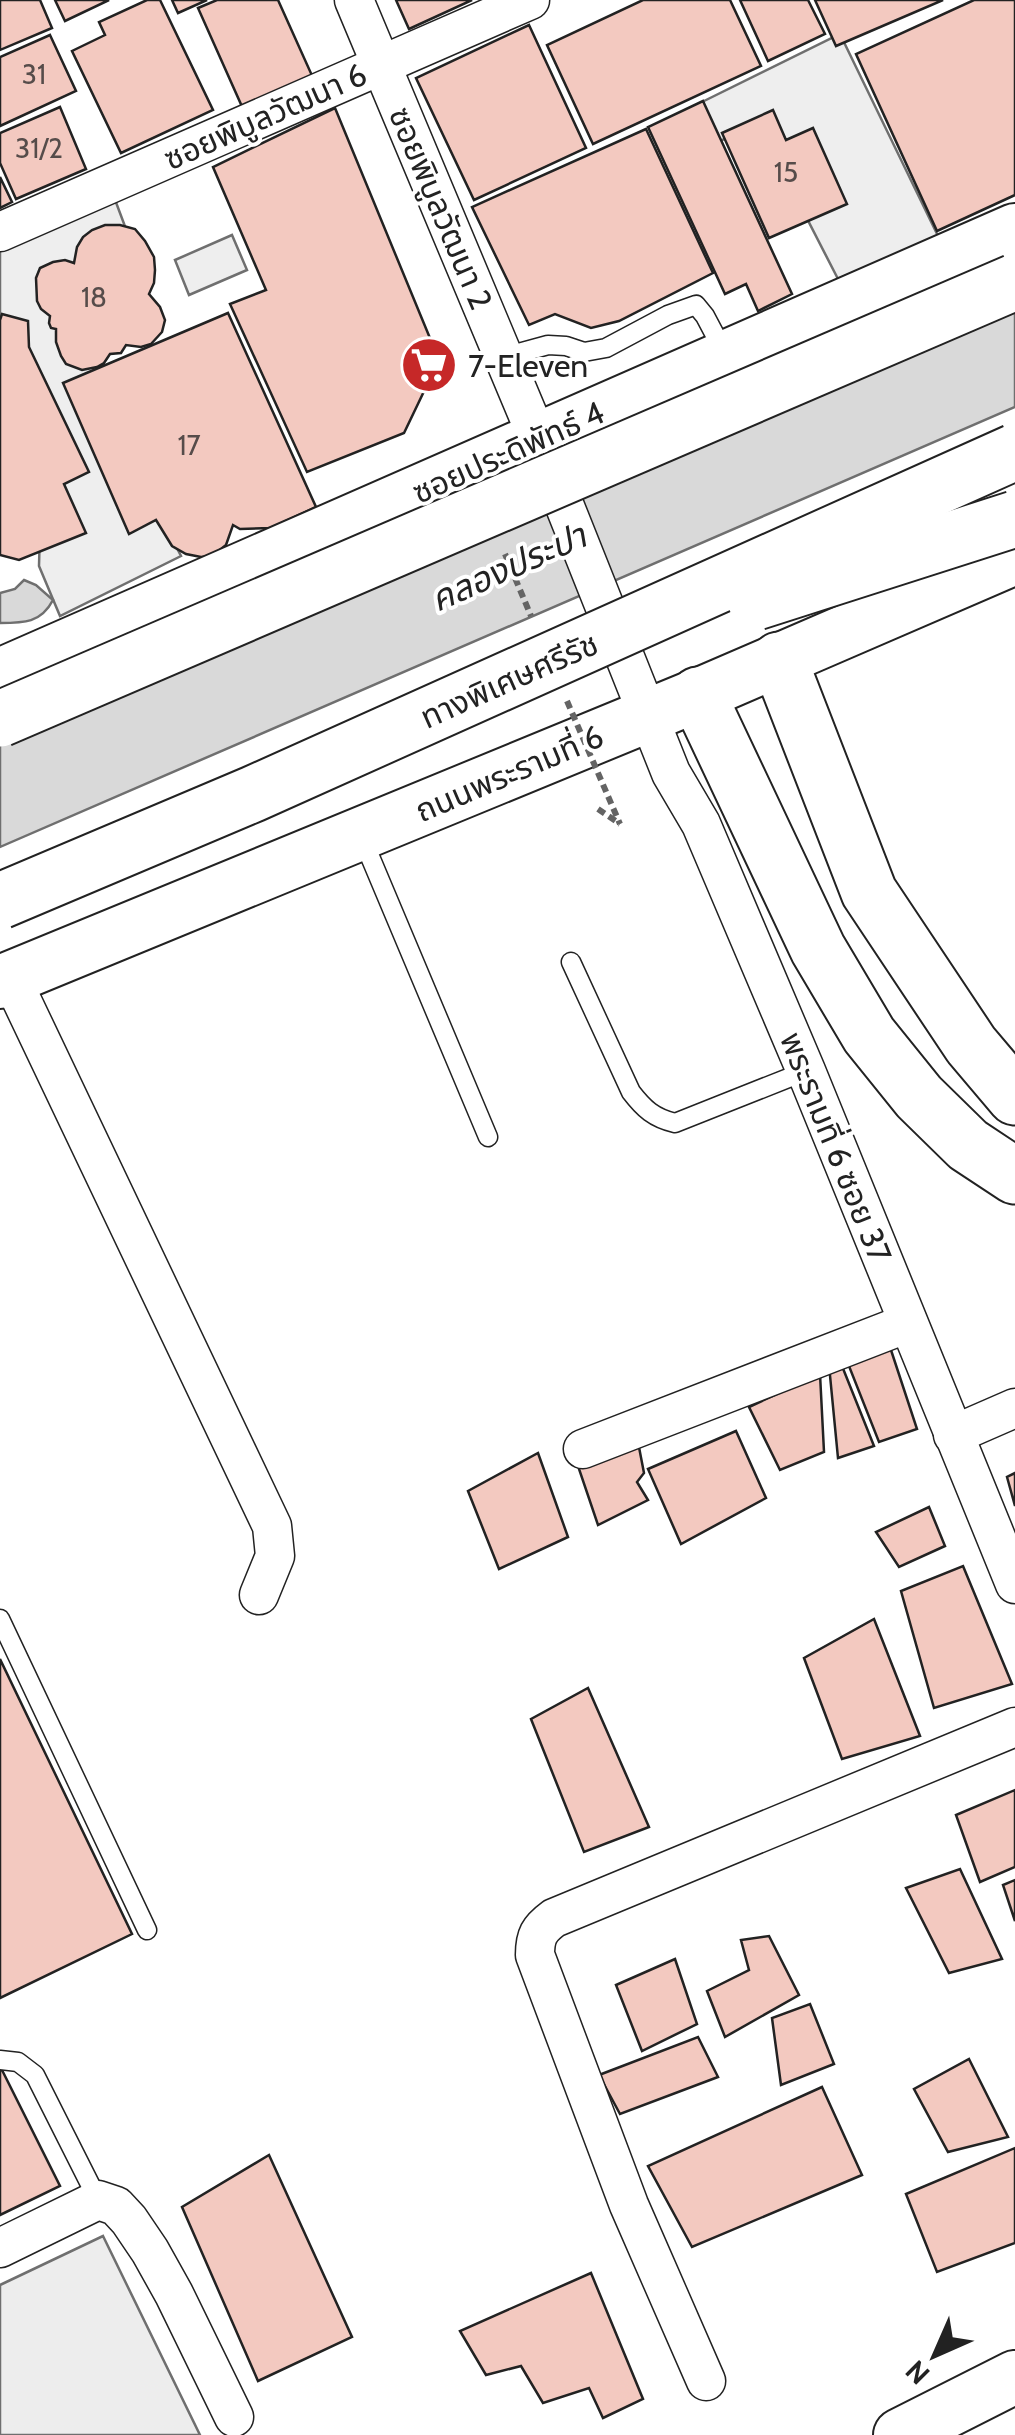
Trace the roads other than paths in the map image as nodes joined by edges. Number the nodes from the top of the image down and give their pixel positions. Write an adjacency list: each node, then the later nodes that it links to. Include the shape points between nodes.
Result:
1 (354, 0): 3 (street, ซอยพิบูลวัฒนา 2)
2 (530, 0): 3 (street, ซอยพิบูลวัฒนา 6)
3 (381, 64): 5 (street, ซอยพิบูลวัฒนา 6); 8 (street, ซอยพิบูลวัฒนา 2)
4 (1015, 230): 7 (street, ซอยประดิพัทธ์ 4)
5 (0, 232)
6 (1015, 282): 19 (highway, bridge)
7 (726, 356): 8 (lane, via 696,305 606,348 584,352 548,345); 10 (street, ซอยประดิพัทธ์ 4)
8 (504, 357): 10 (street, ซอยพิบูลวัฒนา 2)
9 (1015, 452): 13 (highway, ทางพิเศษศรีรัช, bridge)
10 (544, 456): 15 (street, ซอยพิบูลวัฒนา 2, bridge); 16 (street, ซอยประดิพัทธ์ 4)
11 (1015, 519): 13 (highway, bridge, via 732,610)
12 (1015, 558): 14 (street, ถนนพระรามที่ 6)
13 (575, 650): 21 (highway, ทางพิเศษศรีรัช, bridge)
14 (779, 660): 17 (street, ถนนพระรามที่ 6); 25 (highway, via 870,892 971,1045)
15 (629, 666): 18 (street, พระรามที่ 6 ซอย 37)
16 (0, 674)
17 (698, 696): 18 (street, ถนนพระรามที่ 6); 27 (highway, via 818,949 869,1035 968,1145)
18 (647, 715): 20 (street, ถนนพระรามที่ 6); 24 (street, พระรามที่ 6 ซอย 37, via 702,824)
19 (0, 719)
20 (361, 834): 23 (street, ถนนพระรามที่ 6); 26 (lane)
21 (0, 901)
22 (571, 962): 24 (lane, via 631,1092 660,1120 675,1123)
23 (6, 980): 33 (street, via 272,1526 275,1556)
24 (806, 1071): 28 (street, พระรามที่ 6 ซอย 37)
25 (1015, 1096)
26 (488, 1137)
27 (1015, 1176)
28 (908, 1323): 30 (street, พระรามที่ 6 ซอย 37); 31 (street)
29 (1015, 1408): 30 (street)
30 (954, 1434): 32 (street, พระรามที่ 6 ซอย 37)
31 (582, 1449)
32 (1015, 1584)
33 (260, 1594)
34 (0, 1618): 36 (lane)
35 (1015, 1727): 41 (street, via 540,1929 535,1954 629,2205)
36 (147, 1930)
37 (0, 2060): 38 (lane, via 18,2062 35,2075)
38 (98, 2200): 39 (street); 42 (street, via 116,2206 150,2250)
39 (0, 2248)
40 (1015, 2377): 43 (street)
41 (706, 2381)
42 (234, 2416)
43 (900, 2435)

